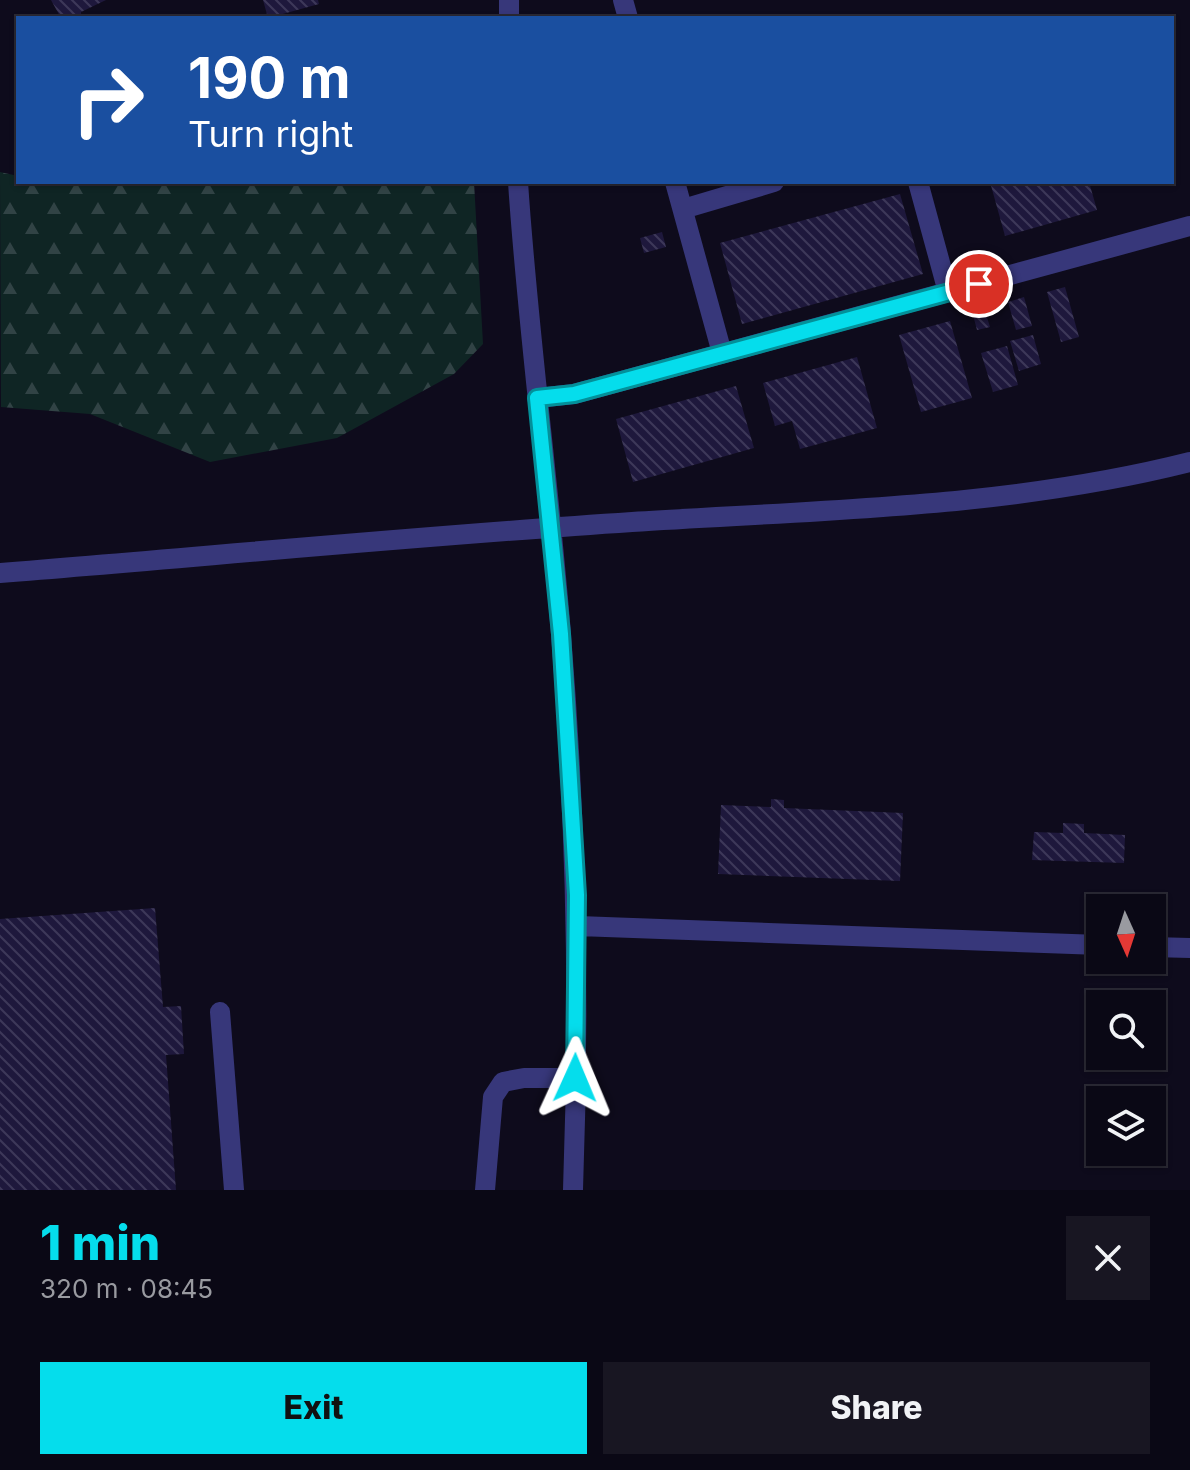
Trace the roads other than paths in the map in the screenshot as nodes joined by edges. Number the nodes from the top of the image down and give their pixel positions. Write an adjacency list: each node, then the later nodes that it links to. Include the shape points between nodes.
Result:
1 (518, 184): 9 (street)
2 (676, 184): 5 (street)
3 (767, 184): 5 (street)
4 (919, 184): 7 (street)
5 (683, 209): 8 (street)
6 (1190, 226): 7 (street)
7 (948, 292): 8 (street)
8 (722, 353): 9 (street, via 574,394)
9 (537, 398): 11 (street)
10 (1190, 462): 11 (street, via 1062,490 931,504)
11 (549, 528): 12 (street); 13 (street, via 561,634)
12 (0, 573)
13 (578, 926): 14 (street); 18 (street)
14 (1086, 944)
15 (1166, 947): 16 (street)
16 (1190, 948)
17 (220, 1012): 19 (street)
18 (575, 1078): 20 (street, via 503,1082 493,1097); 21 (street)
19 (234, 1190)
20 (485, 1190)
21 (573, 1190)

